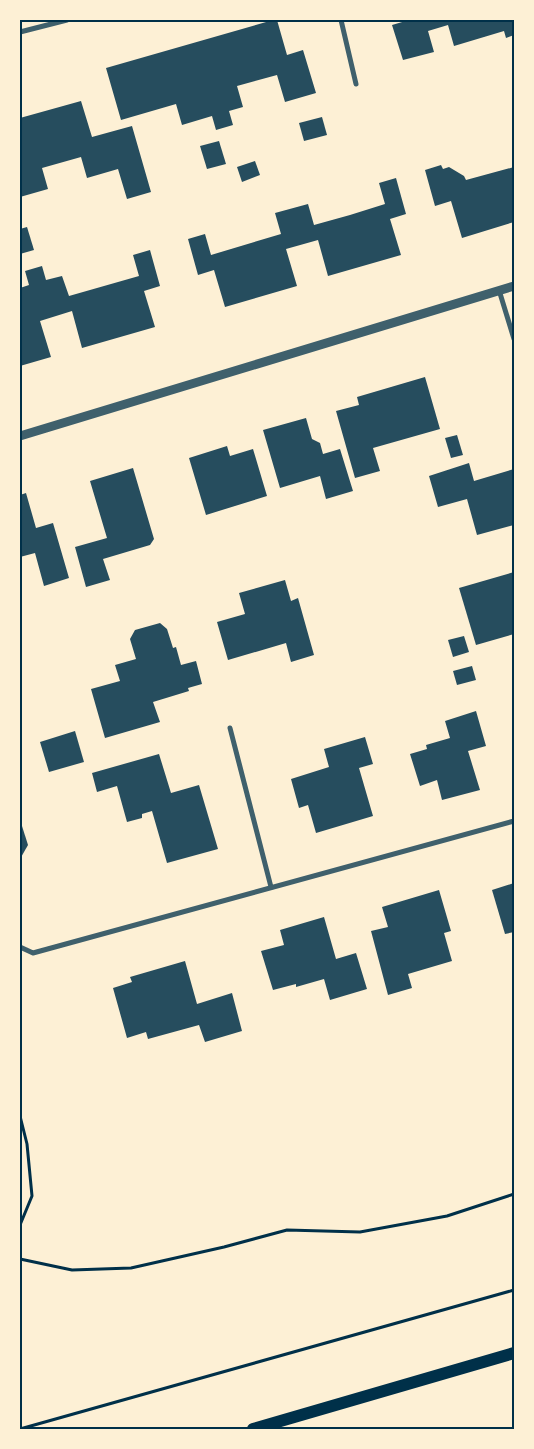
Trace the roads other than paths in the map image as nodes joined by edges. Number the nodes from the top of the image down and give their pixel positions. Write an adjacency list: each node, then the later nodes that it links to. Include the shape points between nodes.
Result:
1 (67, 20): 3 (street)
2 (342, 20): 4 (street)
3 (20, 32)
4 (356, 84)
5 (514, 286): 6 (street)
6 (499, 290): 7 (street); 8 (street)
7 (514, 339)
8 (20, 436)
9 (230, 728): 11 (street)
10 (514, 821): 11 (street)
11 (271, 887): 12 (street, via 33,953)
12 (20, 947)
13 (514, 1353): 14 (main road)
14 (253, 1429)

